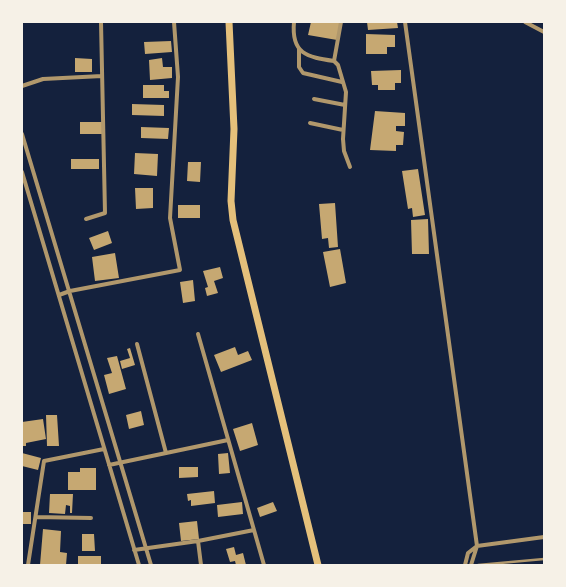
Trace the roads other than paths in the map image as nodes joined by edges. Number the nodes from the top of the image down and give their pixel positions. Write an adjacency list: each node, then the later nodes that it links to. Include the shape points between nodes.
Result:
1 (101, 22): 11 (street)
2 (174, 22): 22 (street, via 178,77 170,218 180,270)
3 (229, 22): 45 (main road, via 234,128 231,201 233,220)
4 (294, 22): 9 (street, via 294,37)
5 (341, 22): 10 (street)
6 (405, 22): 36 (street)
7 (525, 22): 8 (street)
8 (544, 32)
9 (299, 49): 10 (street, via 307,56); 12 (street, via 299,67 303,73)
10 (334, 61): 12 (street)
11 (102, 76): 13 (street, via 43,79); 21 (street, via 105,213)
12 (342, 82): 15 (street, via 346,92)
13 (22, 86)
14 (314, 99): 15 (street)
15 (345, 105): 17 (street)
16 (310, 122): 17 (street)
17 (343, 130): 19 (street, via 344,150)
18 (22, 134): 22 (street)
19 (350, 167)
20 (22, 172): 23 (street)
21 (86, 219)
22 (70, 291): 23 (street); 29 (street)
23 (59, 295): 27 (street)
24 (198, 334): 26 (street)
25 (137, 344): 28 (street)
26 (228, 440): 28 (street); 33 (street)
27 (104, 449): 30 (street); 31 (street, via 44,461)
28 (166, 453): 29 (street)
29 (121, 462): 30 (street); 37 (street)
30 (109, 465): 38 (street)
31 (36, 517): 32 (street); 40 (street)
32 (91, 518)
33 (254, 530): 35 (street); 44 (street)
34 (544, 537): 36 (street)
35 (198, 541): 37 (street); 43 (street)
36 (477, 546): 46 (street, via 468,553); 47 (street)
37 (146, 549): 38 (street); 42 (street)
38 (134, 550): 41 (street)
39 (544, 559): 48 (lane)
40 (28, 565)
41 (138, 565)
42 (150, 565)
43 (201, 565)
44 (264, 565)
45 (318, 565)
46 (465, 565)
47 (472, 565)
48 (478, 565)

